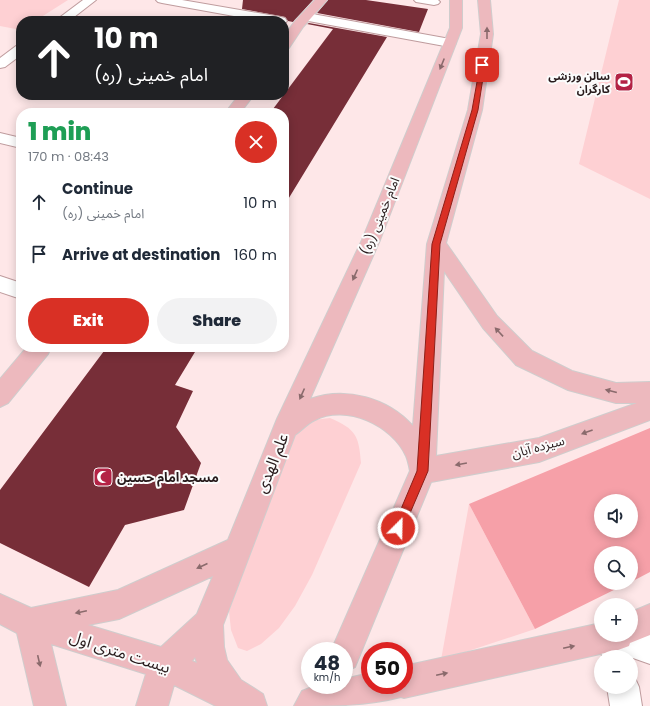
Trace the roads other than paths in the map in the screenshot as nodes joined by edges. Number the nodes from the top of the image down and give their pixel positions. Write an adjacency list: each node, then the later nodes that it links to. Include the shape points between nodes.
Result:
1 (90, 0): 8 (street)
2 (162, 0): 9 (street)
3 (321, 0): 10 (main road)
4 (420, 0): 7 (street)
5 (456, 0): 13 (main road, امام خمینی (ره), via 456,28)
6 (484, 0): 20 (main road, one-way to 6, via 475,110 488,34)
7 (434, 2)
8 (68, 16)
9 (253, 16)
10 (303, 21): 11 (street); 12 (main road); 13 (street)
11 (289, 22)
12 (289, 39)
13 (450, 43): 27 (main road, امام خمینی (ره), one-way to 27, via 371,240)
14 (16, 53): 15 (street)
15 (0, 64)
16 (243, 100): 17 (main road)
17 (236, 108)
18 (0, 138): 19 (street)
19 (16, 142)
20 (436, 244): 24 (main road, one-way to 20, via 616,393 568,380 524,358 490,322); 28 (main road)
21 (0, 284): 22 (street)
22 (16, 289)
23 (36, 352): 25 (main road)
24 (650, 392)
25 (0, 396)
26 (650, 409): 28 (main road, سیزده آبان, one-way to 28, via 538,450)
27 (286, 427): 28 (main road, علم الهدی, via 306,412 329,404 353,404 377,411 398,426 414,446); 29 (main road, علم الهدی)
28 (423, 471): 35 (main road)
29 (238, 550): 32 (main road, one-way to 32, via 119,604); 33 (main road, علم الهدی)
30 (0, 609): 32 (main road, بیست متری اول)
31 (650, 618): 34 (main road)
32 (30, 623): 39 (main road, بیست متری اول); 45 (main road, one-way to 45)
33 (208, 626): 39 (main road); 44 (main road, علم الهدی, via 210,654 218,674)
34 (638, 626)
35 (350, 642)
36 (605, 642): 40 (main road, one-way to 36)
37 (629, 642): 38 (street)
38 (650, 649)
39 (165, 664): 44 (main road, بیست متری اول); 46 (main road)
40 (413, 680)
41 (361, 691): 43 (main road)
42 (623, 694): 47 (street)
43 (314, 700)
44 (244, 703)
45 (50, 706)
46 (152, 706)
47 (626, 706)

